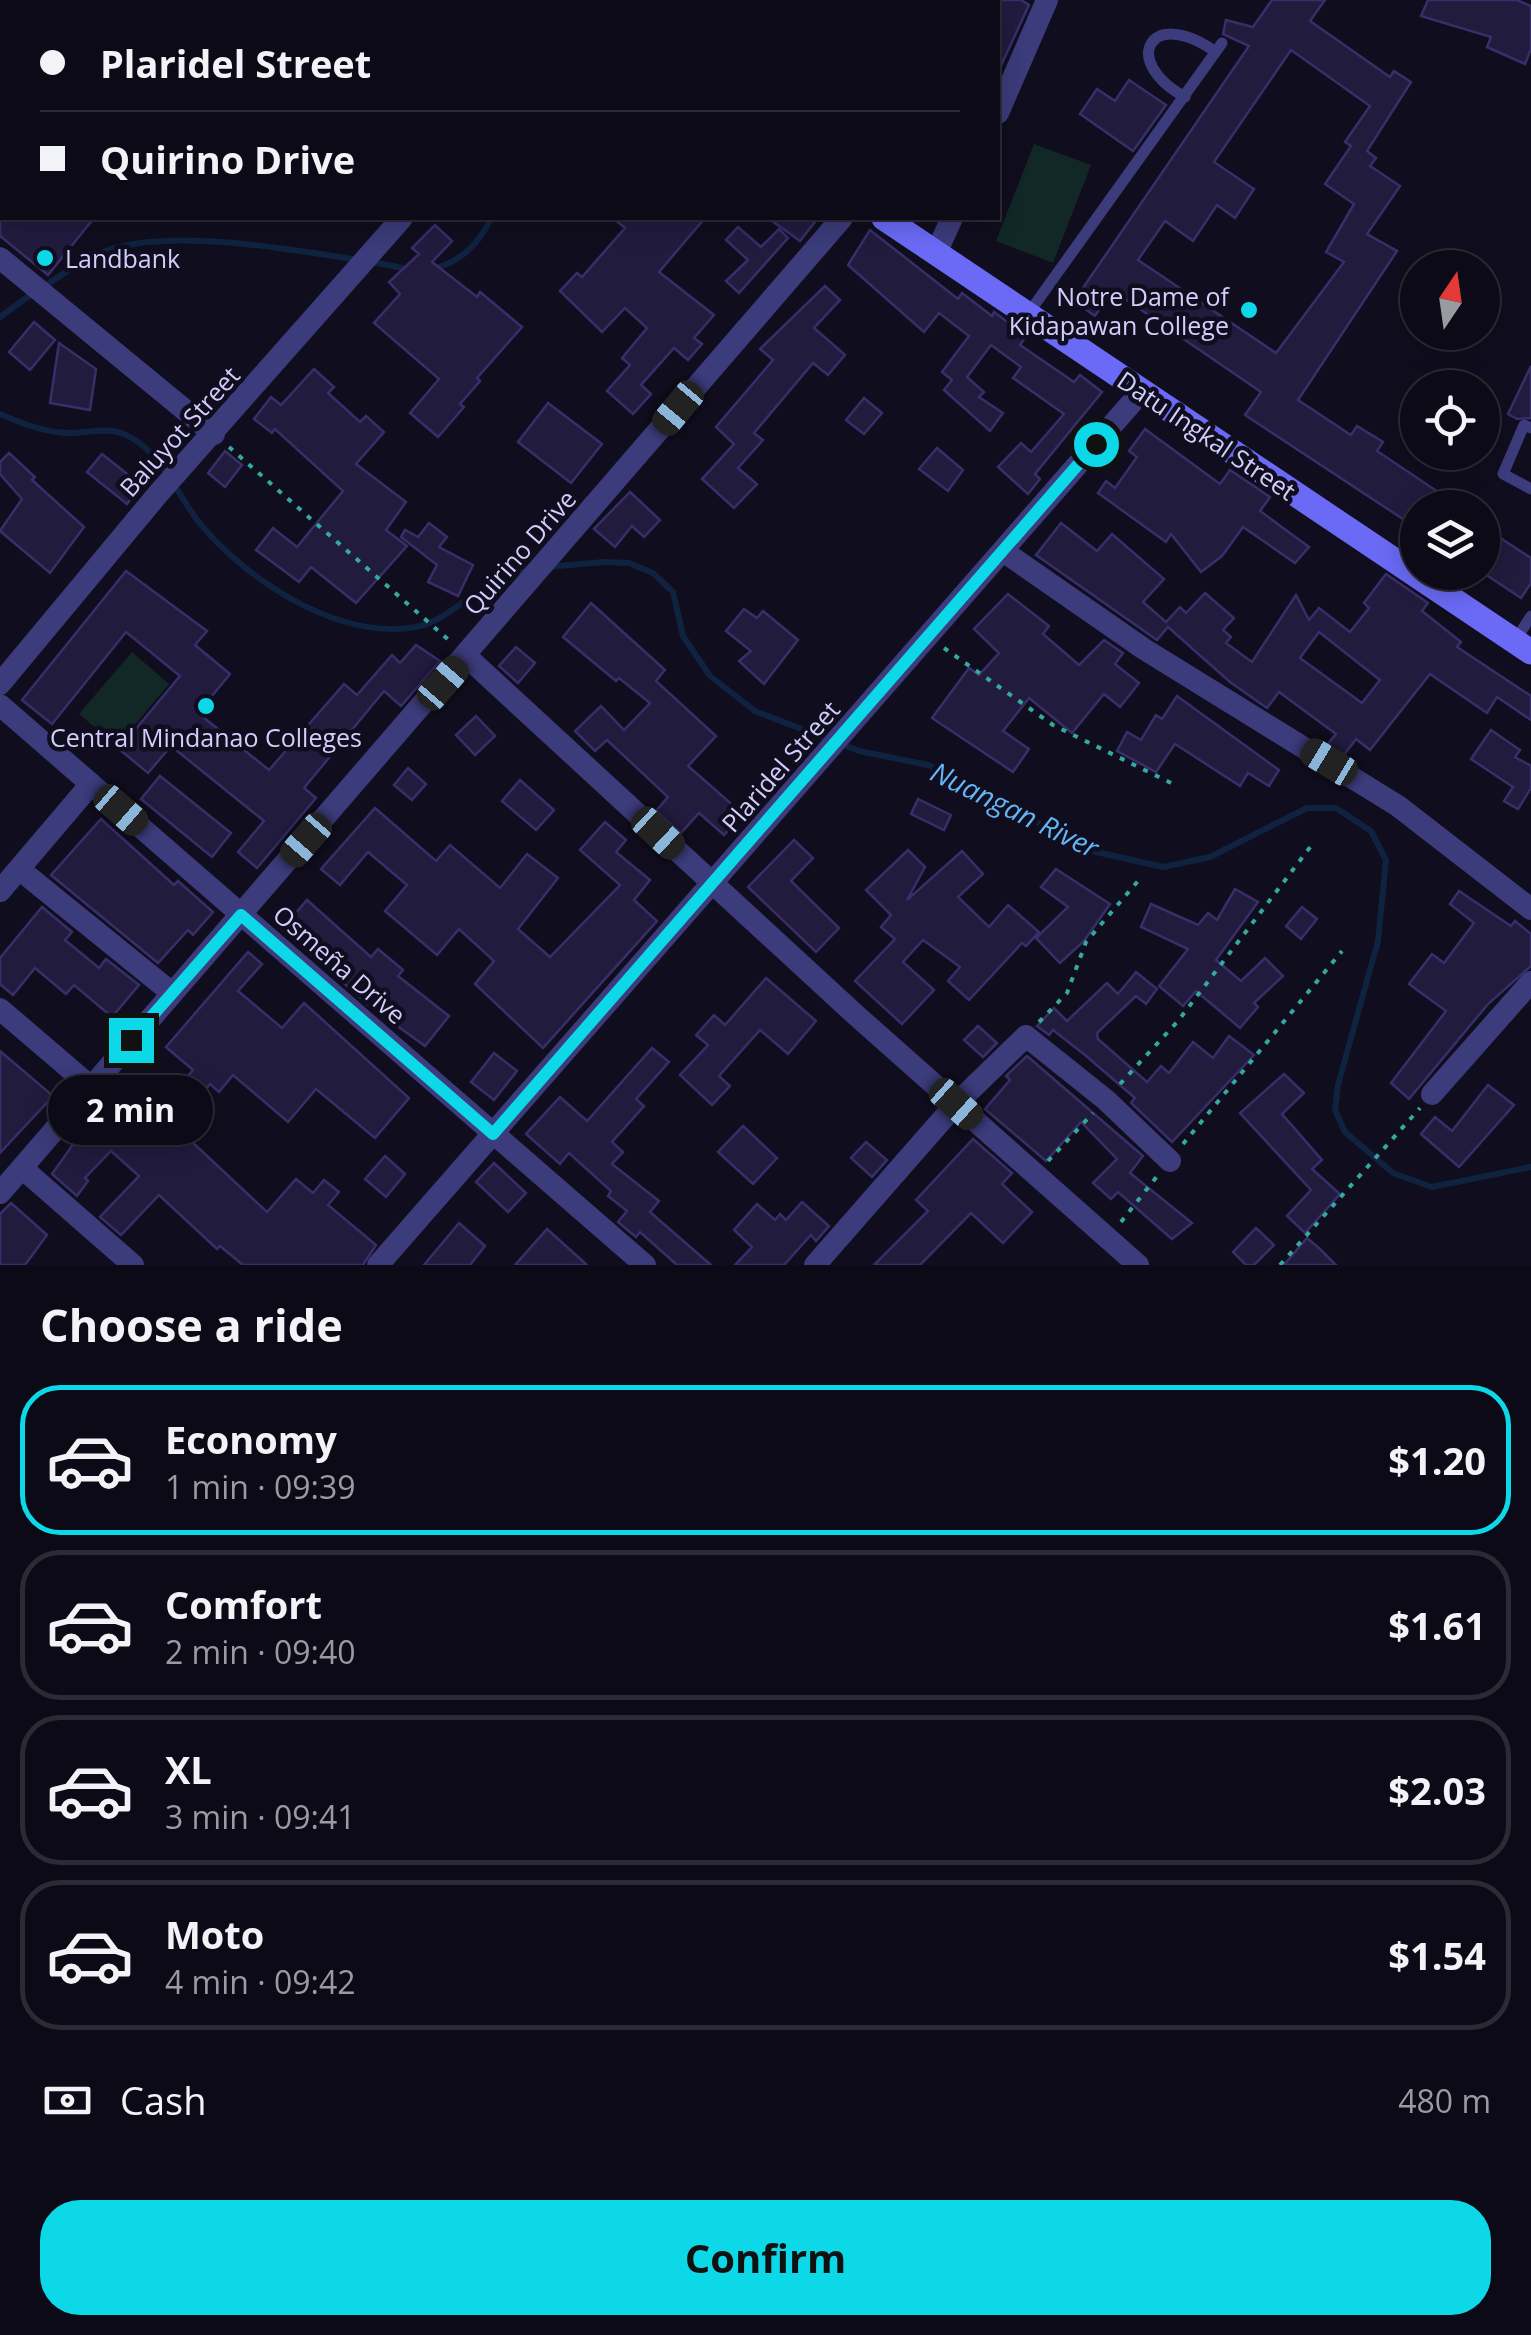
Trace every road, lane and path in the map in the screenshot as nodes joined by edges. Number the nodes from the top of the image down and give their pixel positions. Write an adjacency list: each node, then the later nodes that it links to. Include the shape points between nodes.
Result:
1 (1047, 0): 3 (street)
2 (1185, 97): 2 (lane, via 1218,47 1164,33 1148,52 1148,64 1160,83); 10 (lane)
3 (1000, 108)
4 (400, 220): 13 (street, Baluyot Street)
5 (840, 220): 19 (street, Quirino Drive, via 527,585)
6 (887, 220): 8 (street, Datu Ingkal Street)
7 (951, 220): 8 (street)
8 (936, 253): 10 (street, Datu Ingkal Street)
9 (9, 266): 13 (street)
10 (1028, 314): 11 (street, Datu Ingkal Street)
11 (1142, 391): 15 (street, Plaridel Street); 18 (street, Datu Ingkal Street)
12 (1531, 428): 14 (lane, via 1524,425 1503,474)
13 (214, 434): 19 (path); 20 (street, Baluyot Street)
14 (1531, 489)
15 (1003, 551): 17 (street, Plaridel Street); 29 (street, via 1144,649 1398,806)
16 (1531, 616): 18 (lane)
17 (928, 637): 22 (path, via 1053,725); 27 (street, Plaridel Street)
18 (1523, 647)
19 (459, 649): 27 (street); 30 (street, Quirino Drive)
20 (0, 684)
21 (0, 705): 23 (street, Osmeña Drive)
22 (1171, 783)
23 (91, 784): 25 (street); 30 (street, Osmeña Drive)
24 (1311, 846): 38 (path, via 1178,1022)
25 (19, 869): 28 (street); 33 (street)
26 (1138, 881): 35 (path, via 1086,942 1067,993)
27 (714, 884): 39 (street); 40 (street, Plaridel Street)
28 (0, 891)
29 (1530, 905)
30 (241, 915): 33 (street, Quirino Drive); 40 (street, Osmeña Drive)
31 (1342, 951): 41 (path)
32 (1531, 982): 37 (street)
33 (172, 993): 36 (street, Quirino Drive)
34 (0, 1009): 36 (street)
35 (1026, 1036): 38 (street); 39 (street)
36 (90, 1086): 42 (street, Quirino Drive)
37 (1432, 1094): 51 (path)
38 (1106, 1100): 41 (street); 43 (path)
39 (956, 1104): 43 (street); 49 (street)
40 (493, 1134): 47 (street, Plaridel Street); 48 (street, Osmeña Drive)
41 (1170, 1161): 45 (path)
42 (22, 1168): 44 (street, Quirino Drive); 46 (street)
43 (1036, 1175): 45 (street)
44 (0, 1193)
45 (1108, 1238): 50 (street)
46 (133, 1265)
47 (378, 1265)
48 (644, 1265)
49 (815, 1265)
50 (1138, 1265)
51 (1280, 1265)

